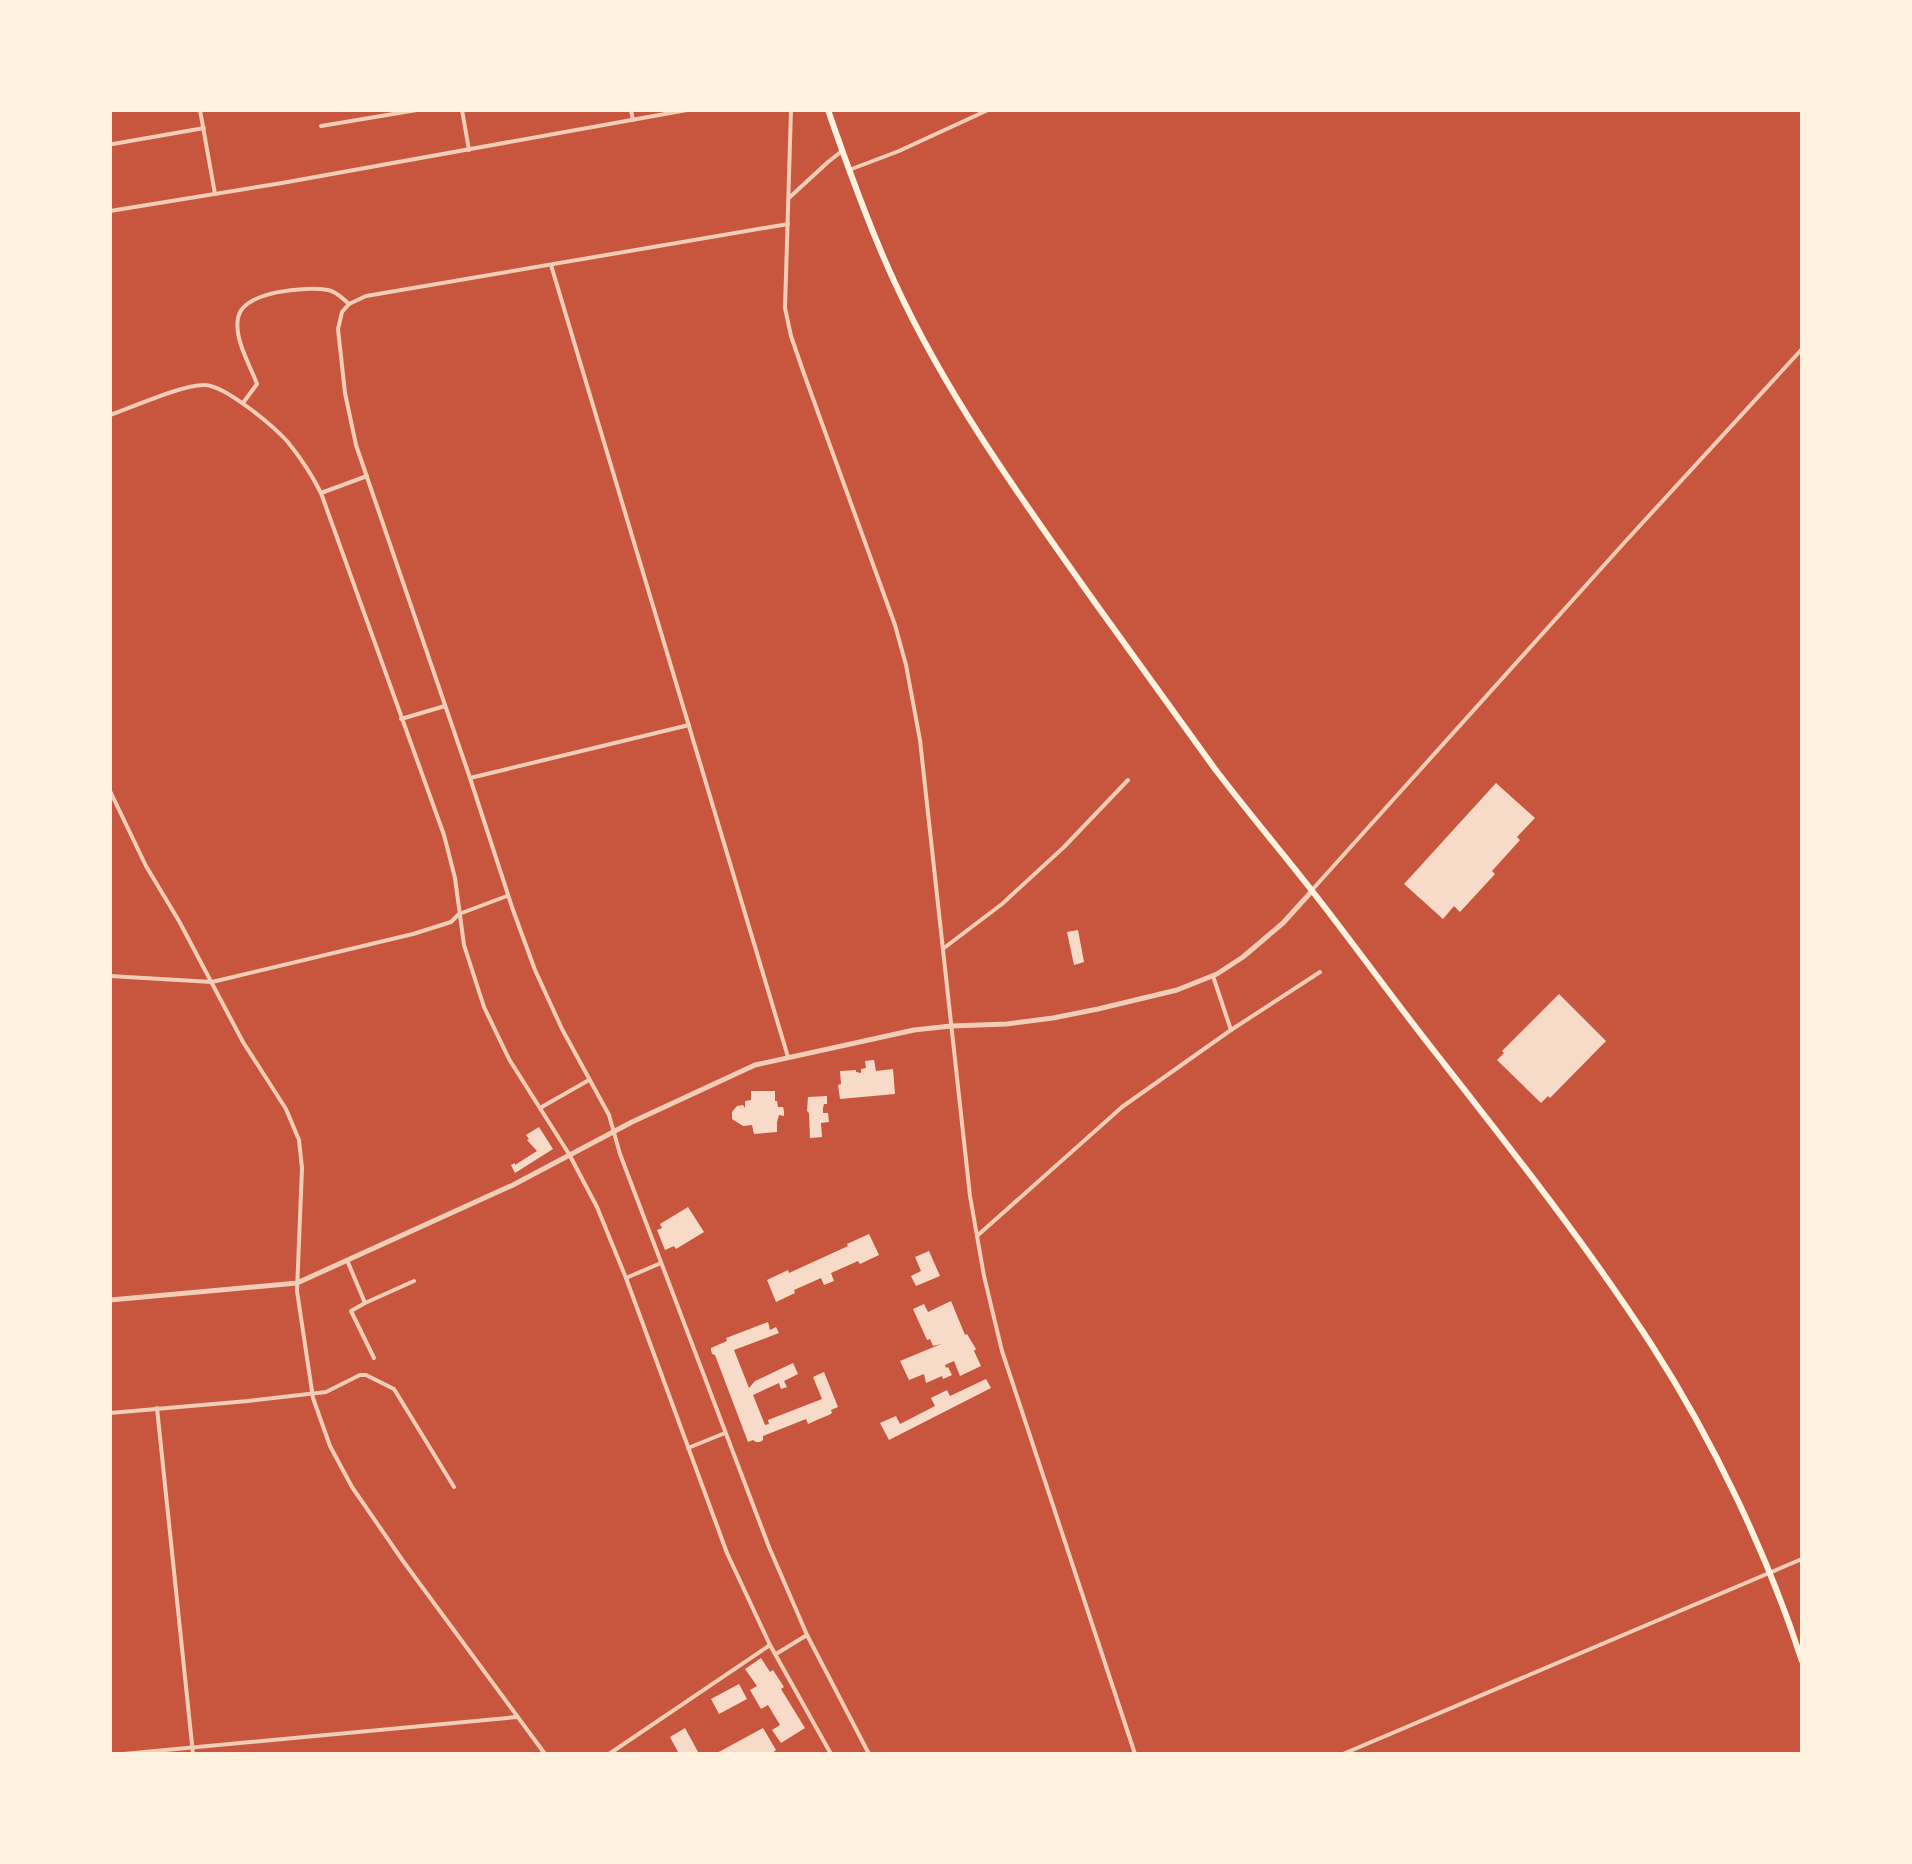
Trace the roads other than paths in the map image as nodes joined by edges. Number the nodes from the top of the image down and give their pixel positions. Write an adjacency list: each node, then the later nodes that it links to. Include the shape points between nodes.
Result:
1 (200, 110): 11 (street)
2 (417, 110): 10 (street)
3 (462, 110): 13 (street)
4 (631, 110): 9 (street)
5 (687, 110): 9 (street)
6 (791, 110): 17 (street)
7 (828, 110): 14 (main road)
8 (988, 110): 15 (street)
9 (633, 120): 13 (street)
10 (321, 126)
11 (204, 128): 12 (street); 16 (street)
12 (113, 144)
13 (469, 150): 16 (street)
14 (842, 151): 15 (main road); 17 (street)
15 (849, 170): 33 (main road, via 896,285 975,429 1217,771)
16 (215, 194): 18 (street)
17 (789, 199): 19 (street)
18 (110, 211)
19 (788, 224): 20 (street); 36 (street, via 785,308 791,336 906,665)
20 (551, 265): 21 (street, via 366,296); 29 (street)
21 (349, 304): 23 (street, via 332,290 304,289 256,298 242,309 240,341 257,384); 25 (street, via 338,329 340,354 350,419)
22 (1802, 349): 33 (street)
23 (243, 403): 24 (street, via 214,386 193,386); 26 (street, via 286,440)
24 (110, 415)
25 (367, 476): 26 (street); 27 (street)
26 (321, 493): 28 (street)
27 (445, 706): 28 (street); 30 (street)
28 (401, 719): 35 (street, via 444,835)
29 (689, 725): 30 (street); 43 (street)
30 (470, 778): 34 (street)
31 (1128, 780): 36 (street, via 1002,904)
32 (110, 791): 40 (street)
33 (1312, 891): 39 (street, via 1279,927); 64 (main road, via 1538,1186 1652,1346 1717,1460)
34 (507, 896): 35 (street); 44 (street, via 535,970)
35 (459, 914): 40 (street, via 451,922 413,934); 45 (street, via 484,1007)
36 (944, 948): 41 (street)
37 (1320, 972): 42 (street)
38 (110, 976): 40 (street)
39 (1213, 976): 41 (street, via 1083,1012); 42 (street)
40 (212, 982): 53 (street, via 299,1140)
41 (951, 1026): 43 (street); 48 (street)
42 (1231, 1030): 48 (street, via 1117,1111)
43 (788, 1057): 46 (street, via 745,1069)
44 (589, 1080): 45 (street); 46 (street)
45 (540, 1108): 47 (street)
46 (614, 1132): 47 (street); 50 (street)
47 (569, 1154): 49 (street); 51 (street)
48 (977, 1236): 77 (street, via 1002,1351)
49 (347, 1260): 53 (street); 55 (street)
50 (661, 1263): 51 (street); 60 (street)
51 (626, 1278): 61 (street)
52 (414, 1281): 55 (street)
53 (297, 1283): 54 (street); 57 (street)
54 (110, 1300)
55 (365, 1303): 56 (street, via 351,1311)
56 (374, 1358)
57 (313, 1394): 58 (street); 62 (street, via 363,1375 391,1387); 69 (street, via 323,1430 352,1487)
58 (157, 1408): 59 (street); 70 (street)
59 (110, 1413)
60 (725, 1433): 61 (street); 65 (street)
61 (688, 1448): 66 (street, via 727,1553)
62 (454, 1487)
63 (1802, 1559): 64 (street)
64 (1768, 1573): 68 (main road); 78 (street)
65 (807, 1635): 67 (street); 76 (street)
66 (770, 1645): 67 (street); 74 (street)
67 (776, 1654): 75 (street)
68 (1802, 1661)
69 (517, 1717): 70 (street); 73 (street)
70 (192, 1747): 71 (street); 72 (street)
71 (123, 1754)
72 (193, 1754)
73 (545, 1754)
74 (609, 1754)
75 (831, 1754)
76 (869, 1754)
77 (1135, 1754)
78 (1343, 1754)

